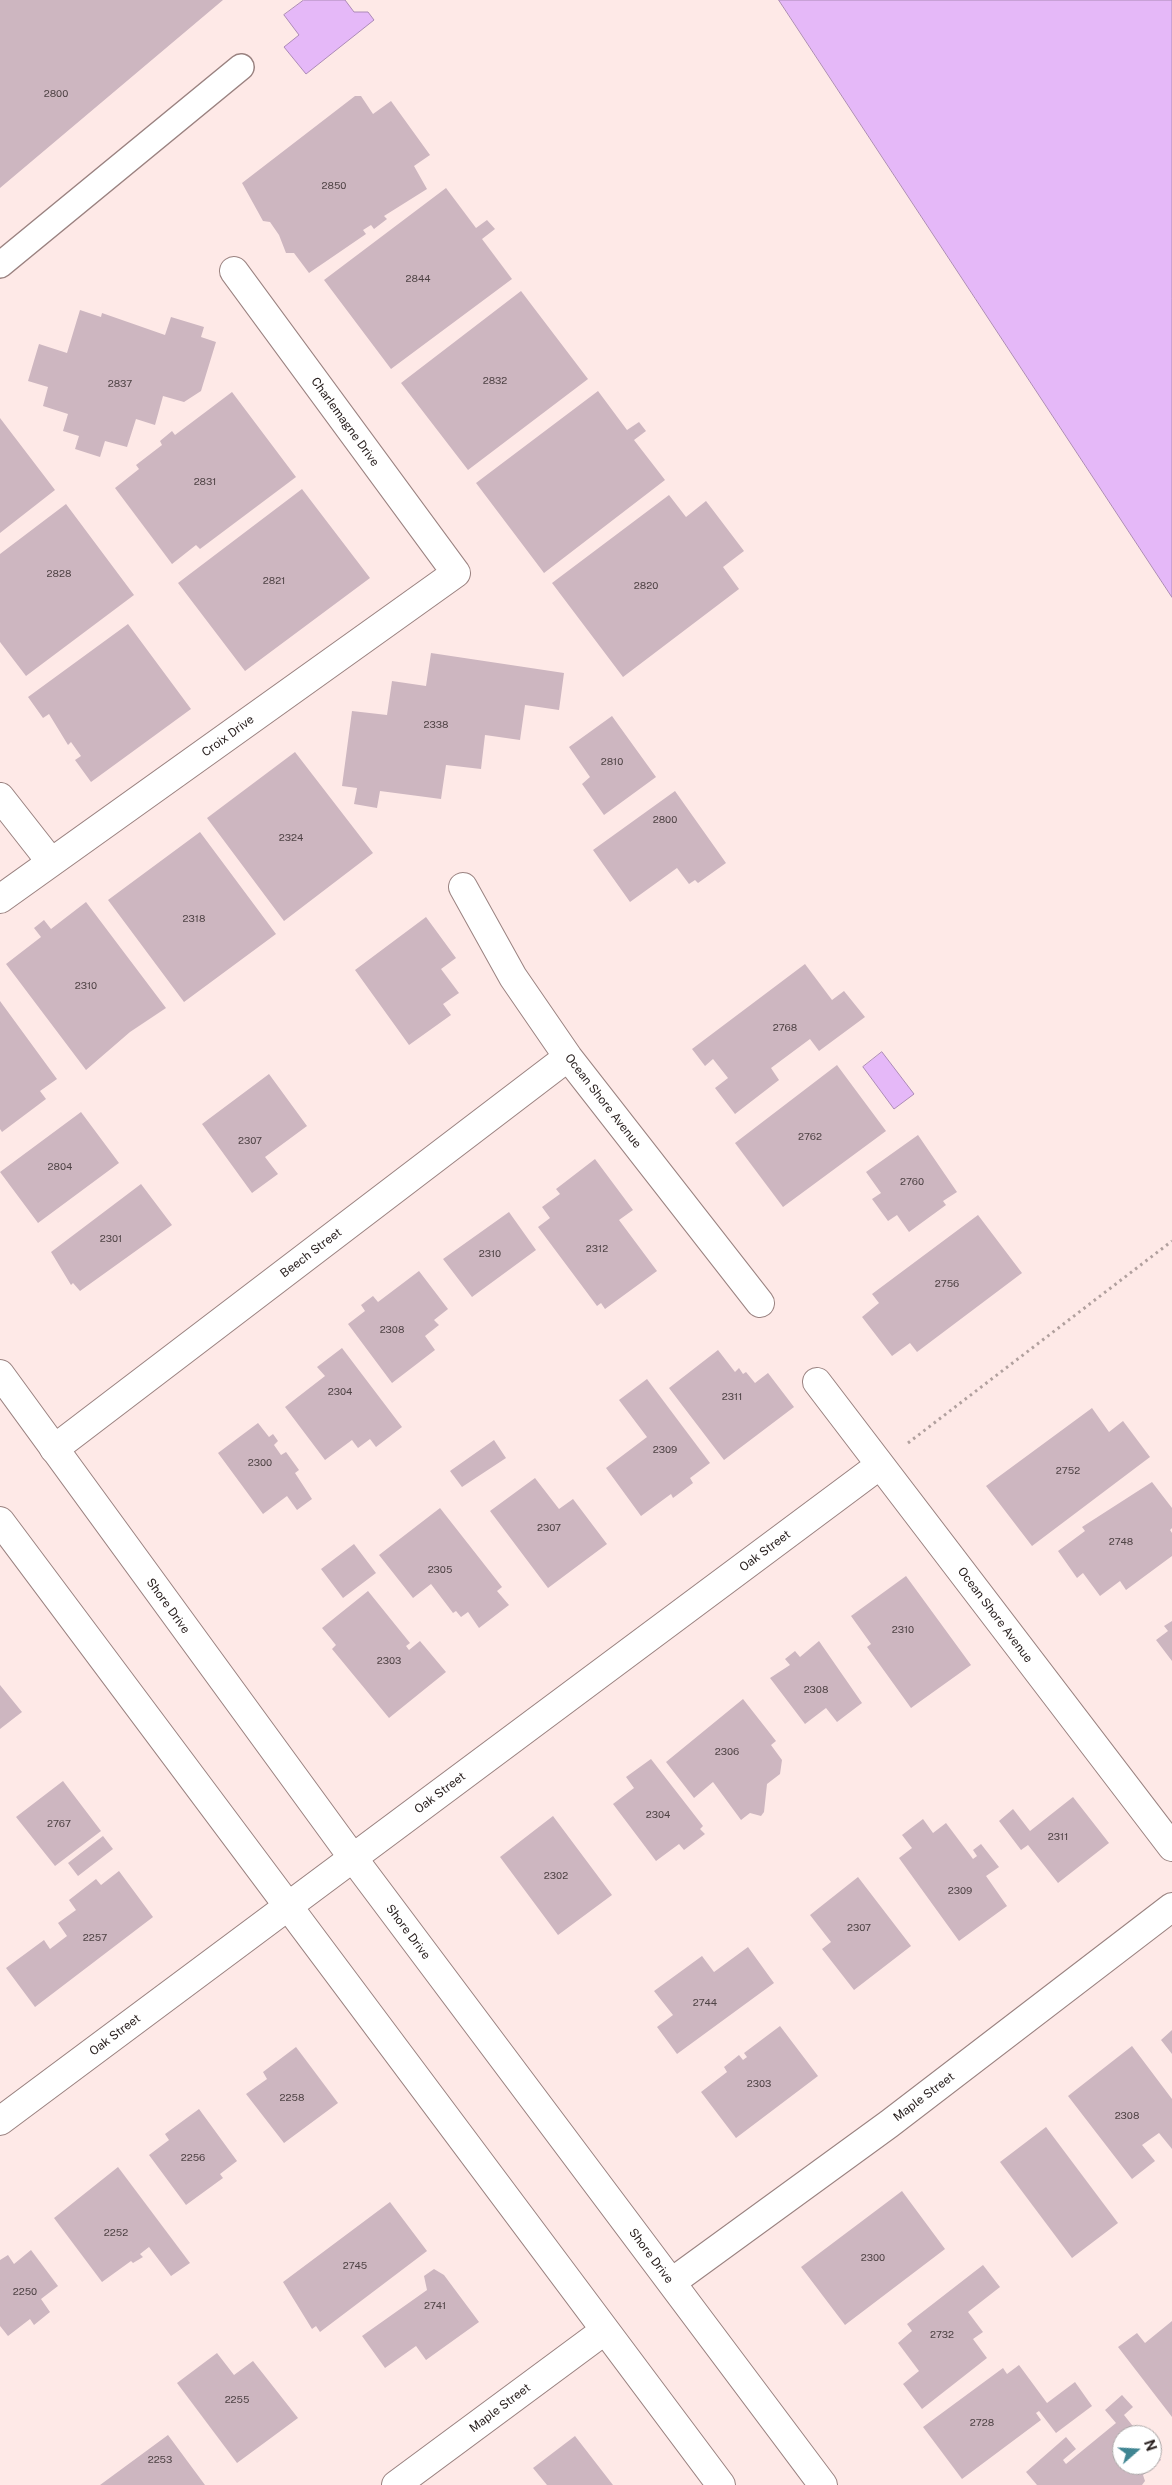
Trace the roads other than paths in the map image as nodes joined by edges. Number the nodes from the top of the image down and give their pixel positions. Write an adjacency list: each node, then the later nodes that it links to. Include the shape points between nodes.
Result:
1 (241, 67): 2 (lane)
2 (0, 265)
3 (234, 271): 4 (main road, Charlemagne Drive)
4 (456, 573): 6 (main road, Croix Drive)
5 (0, 797): 6 (main road)
6 (51, 862): 8 (main road, Croix Drive)
7 (463, 887): 9 (main road, Ocean Shore Avenue, via 513,977)
8 (0, 899)
9 (568, 1057): 10 (main road, Ocean Shore Avenue); 13 (main road, Beech Street)
10 (760, 1303)
11 (0, 1374): 13 (main road, Shore Drive)
12 (818, 1382): 14 (main road, Ocean Shore Avenue)
13 (54, 1449): 17 (main road, Shore Drive)
14 (880, 1465): 16 (main road, Ocean Shore Avenue); 17 (main road, Oak Street)
15 (0, 1522): 18 (main road)
16 (1172, 1847)
17 (352, 1858): 18 (main road, Oak Street); 21 (main road, Shore Drive)
18 (288, 1906): 20 (main road, Oak Street); 22 (main road)
19 (1172, 1907): 21 (main road, Maple Street, via 889,2124)
20 (0, 2121)
21 (672, 2282): 25 (main road, Shore Drive)
22 (604, 2331): 23 (main road, Maple Street); 24 (main road)
23 (396, 2485)
24 (721, 2485)
25 (823, 2485)

